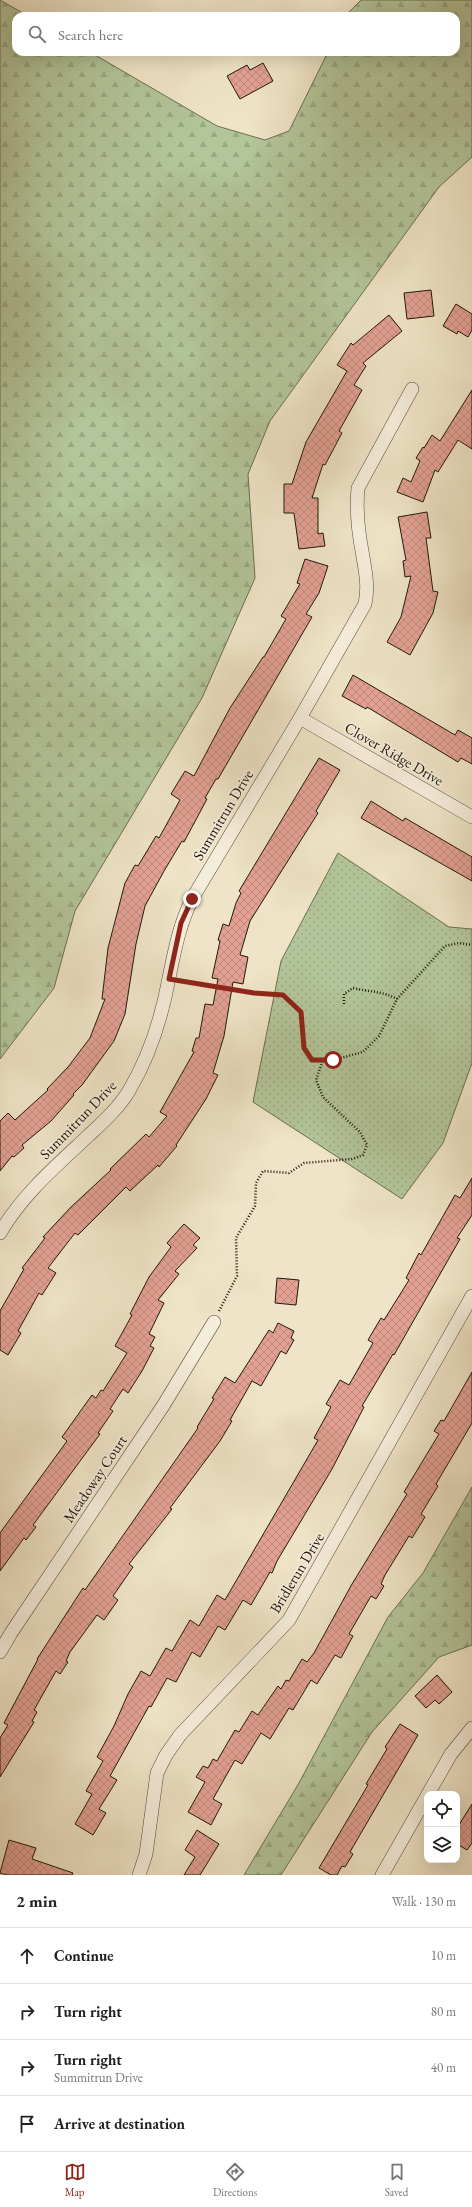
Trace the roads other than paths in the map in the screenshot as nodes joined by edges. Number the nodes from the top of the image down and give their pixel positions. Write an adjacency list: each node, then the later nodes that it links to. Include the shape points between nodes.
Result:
1 (412, 389): 2 (street, Summitrun Drive, via 358,488 356,506 368,592 365,604)
2 (300, 718): 3 (street, Clover Ridge Drive); 4 (street, Summitrun Drive, via 192,899 181,923 154,1038 130,1091 23,1200)
3 (472, 817)
4 (0, 1233)
5 (472, 1296): 11 (street, Bridlerun Drive, via 289,1620 166,1754 157,1773 146,1854)
6 (214, 1322): 7 (street, Meadoway Court, via 163,1406 10,1633)
7 (0, 1652)
8 (472, 1728): 9 (street, via 451,1754)
9 (429, 1791)
10 (424, 1800): 12 (street)
11 (139, 1875)
12 (382, 1875)

